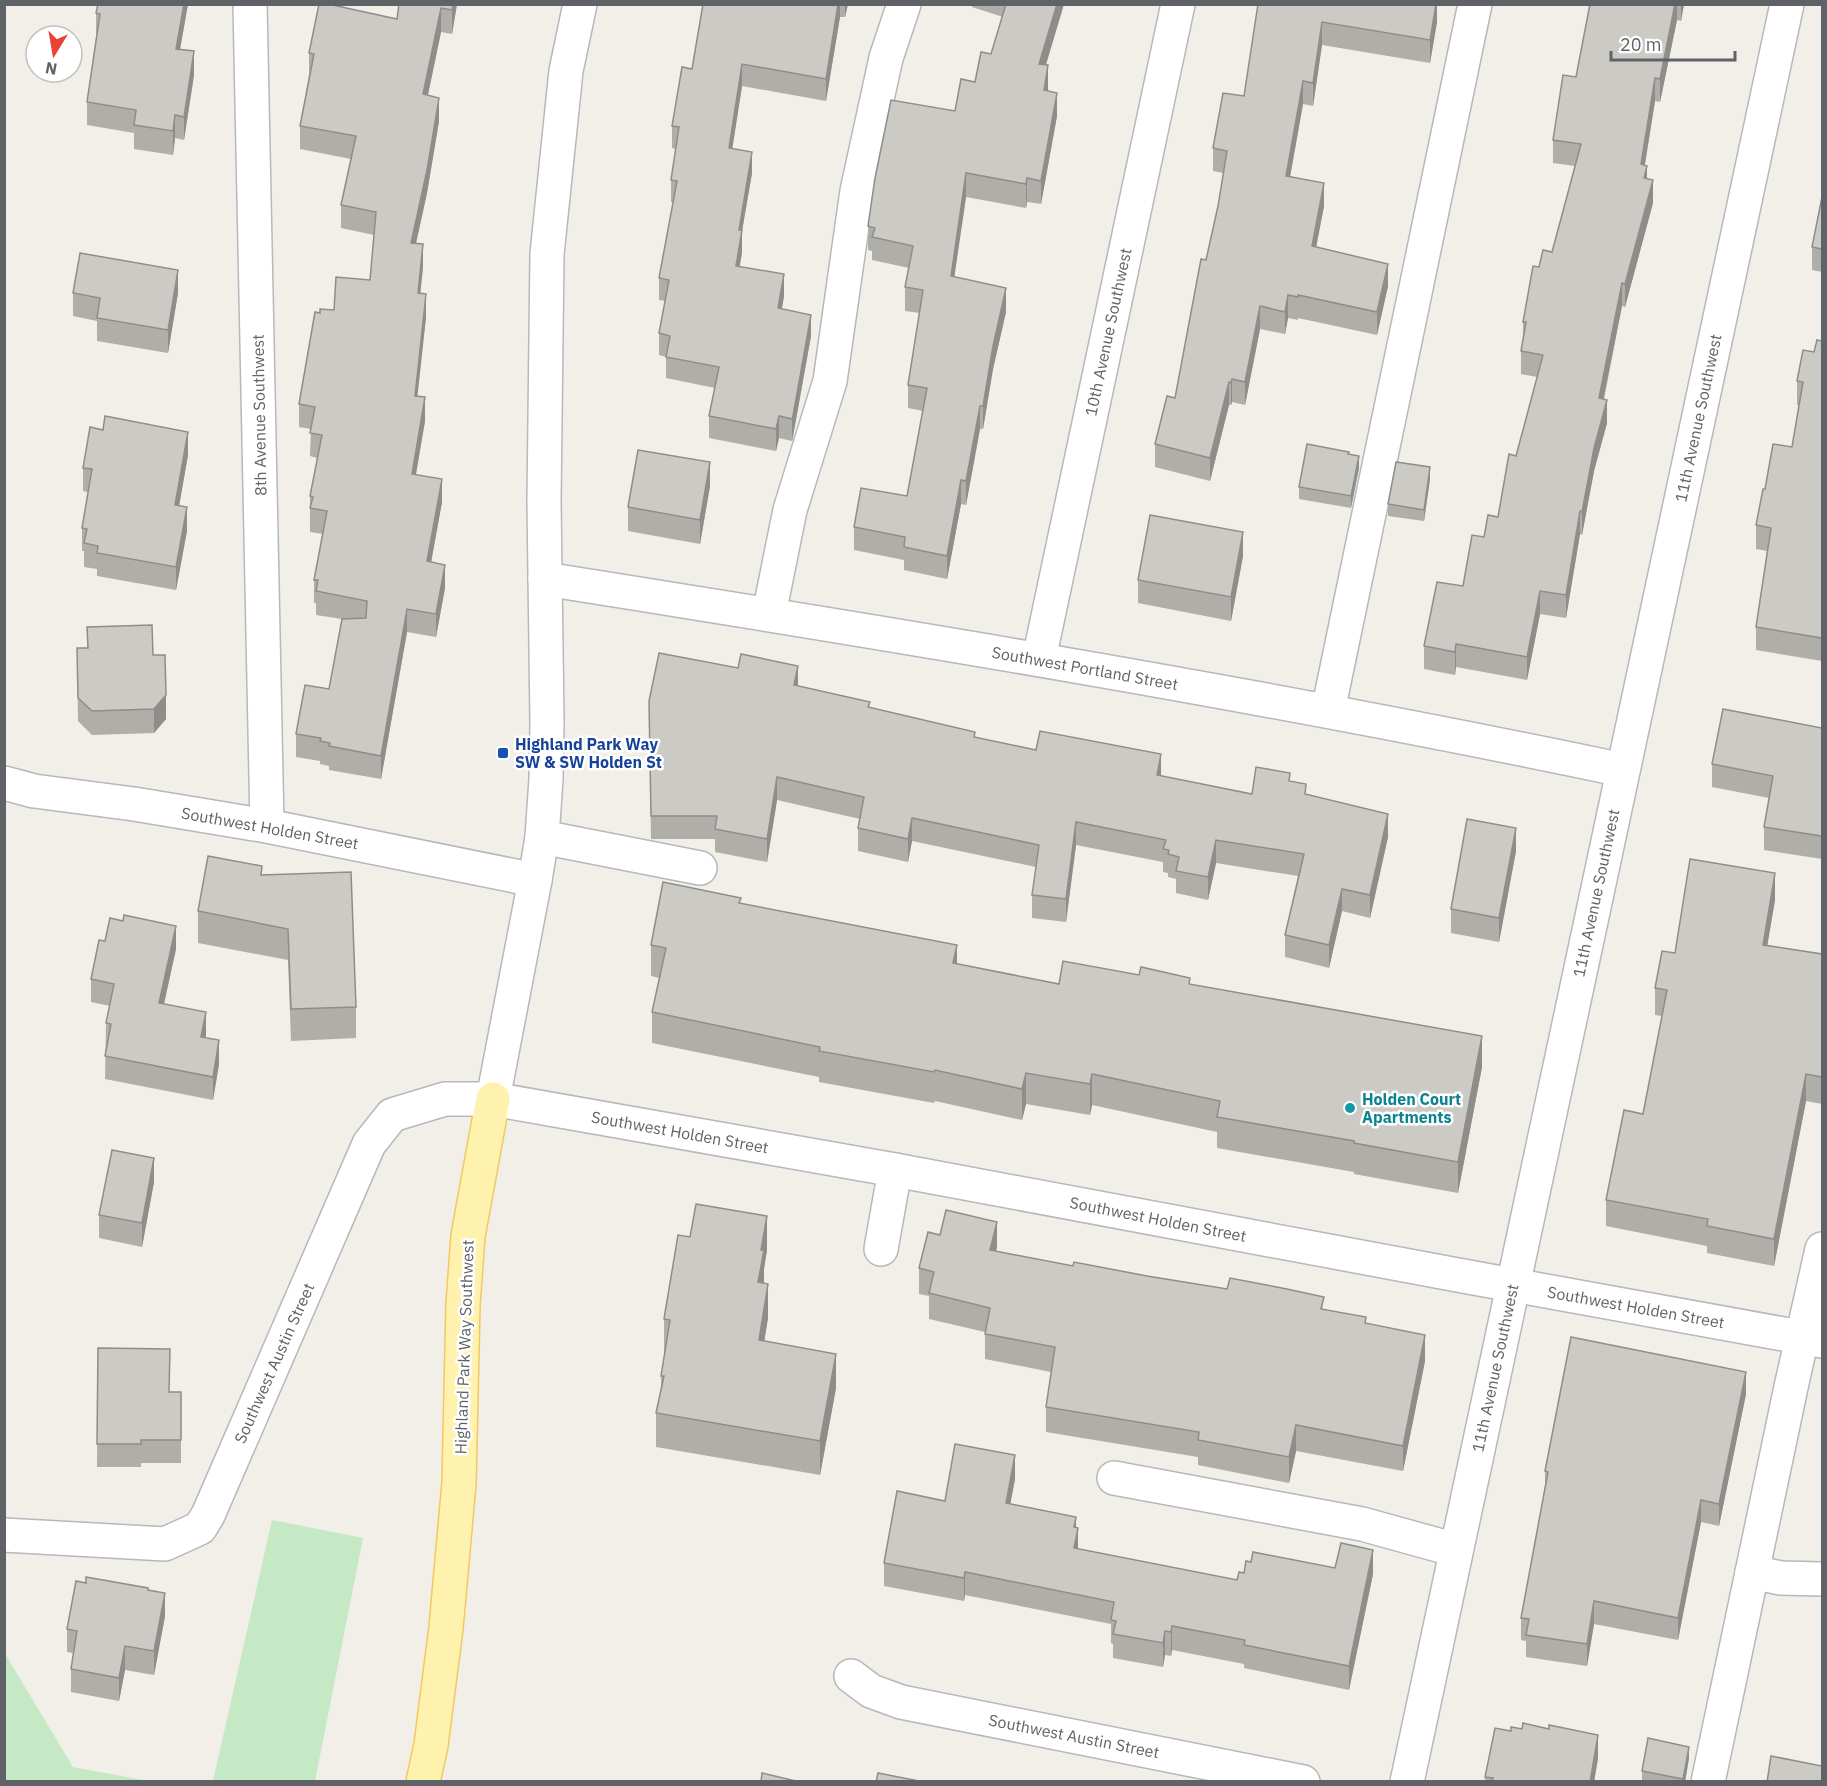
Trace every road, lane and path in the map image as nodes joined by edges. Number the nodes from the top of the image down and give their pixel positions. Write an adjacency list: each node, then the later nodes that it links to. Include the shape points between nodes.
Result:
1 (250, 4): 13 (street, 8th Avenue Southwest)
2 (580, 4): 7 (street, Highland Park Way Southwest, via 566,71 547,254)
3 (904, 4): 8 (street, via 886,58 857,191 830,381 790,510)
4 (1178, 4): 9 (street, 10th Avenue Southwest)
5 (1475, 4): 10 (street)
6 (1787, 4): 11 (street, 11th Avenue Southwest)
7 (545, 579): 8 (street, Southwest Portland Street); 14 (street, Highland Park Way Southwest, via 547,723)
8 (770, 614): 9 (street, Southwest Portland Street)
9 (1039, 659): 10 (street, Southwest Portland Street)
10 (1328, 711): 11 (street, Southwest Portland Street)
11 (1623, 770): 21 (street, 11th Avenue Southwest)
12 (4, 783): 13 (street, Southwest Holden Street, via 34,791)
13 (267, 826): 16 (street, Southwest Holden Street)
14 (542, 837): 15 (street); 16 (street, Highland Park Way Southwest)
15 (700, 868)
16 (535, 880): 17 (street, Highland Park Way Southwest)
17 (493, 1099): 18 (street, Southwest Holden Street); 24 (street, Southwest Austin Street, via 445,1099 392,1115 369,1144 200,1528 165,1544); 29 (main road, Highland Park Way Southwest, via 468,1236 459,1483 447,1628)
18 (895, 1170): 19 (street); 21 (street, Southwest Holden Street)
19 (881, 1249)
20 (1822, 1249): 22 (street)
21 (1513, 1285): 22 (street, Southwest Holden Street); 25 (street, 11th Avenue Southwest)
22 (1812, 1339): 26 (street)
23 (1114, 1478): 25 (street, via 1362,1524)
24 (4, 1534)
25 (1456, 1550): 31 (street, 11th Avenue Southwest)
26 (1752, 1572): 27 (street, via 1780,1578); 32 (street)
27 (1822, 1579)
28 (851, 1676): 30 (street, Southwest Austin Street, via 871,1691 901,1702)
29 (423, 1782)
30 (1303, 1782)
31 (1407, 1782)
32 (1708, 1782)

